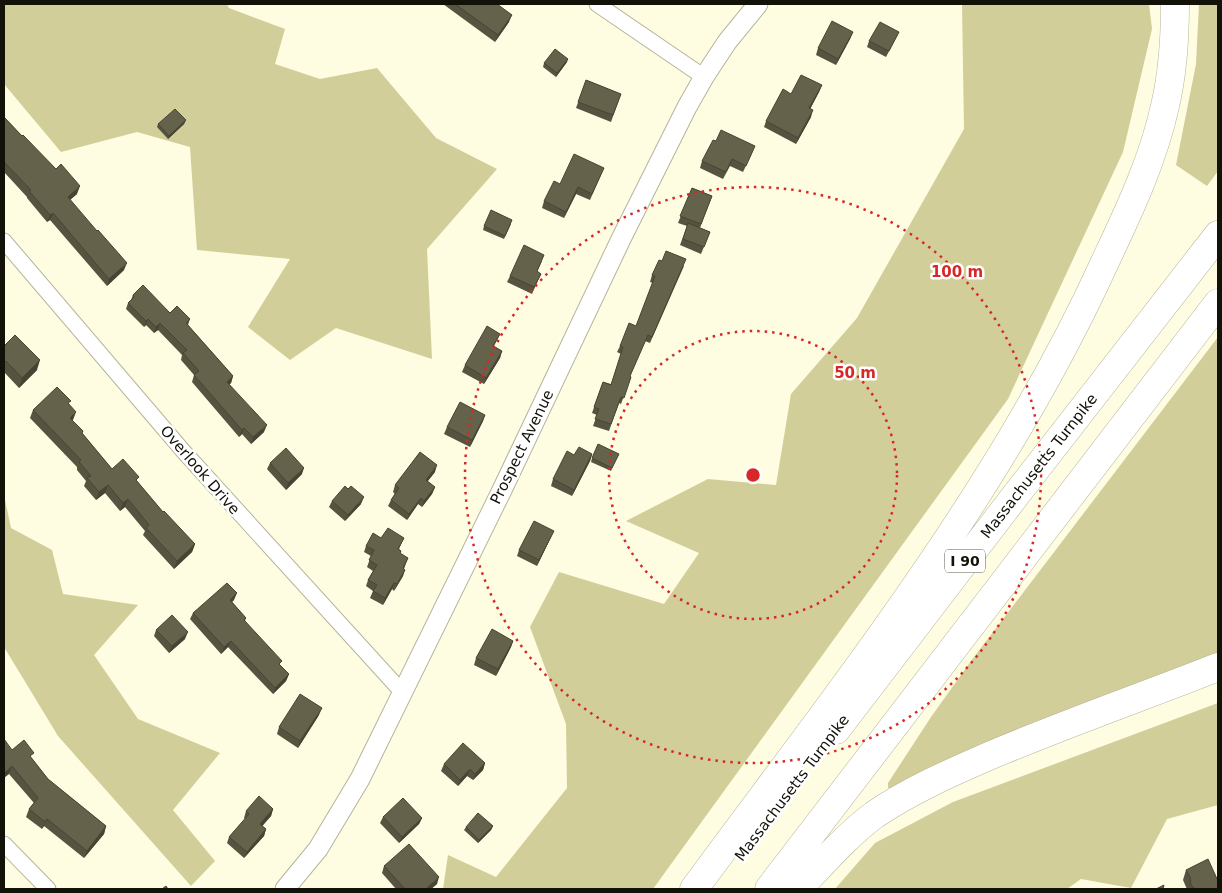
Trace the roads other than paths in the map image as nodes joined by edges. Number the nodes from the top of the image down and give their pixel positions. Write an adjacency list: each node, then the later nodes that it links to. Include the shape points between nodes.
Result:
1 (597, 4): 4 (street)
2 (1175, 4): 13 (highway, via 1172,68 1152,151 1093,290 1059,356 994,469 929,568)
3 (749, 8): 4 (street, Prospect Avenue)
4 (704, 77): 9 (street, Prospect Avenue, via 621,239)
5 (1218, 235): 14 (highway, Massachusetts Turnpike / I 90)
6 (4, 241): 9 (street, Overlook Drive, via 190,459)
7 (1218, 303): 15 (highway, I 90)
8 (1218, 667): 16 (highway, via 1025,740 906,796 850,836)
9 (403, 693): 12 (street, Prospect Avenue, via 333,826)
10 (4, 844): 11 (street)
11 (48, 889)
12 (285, 889)
13 (694, 889)
14 (715, 889)
15 (769, 889)
16 (798, 889)

